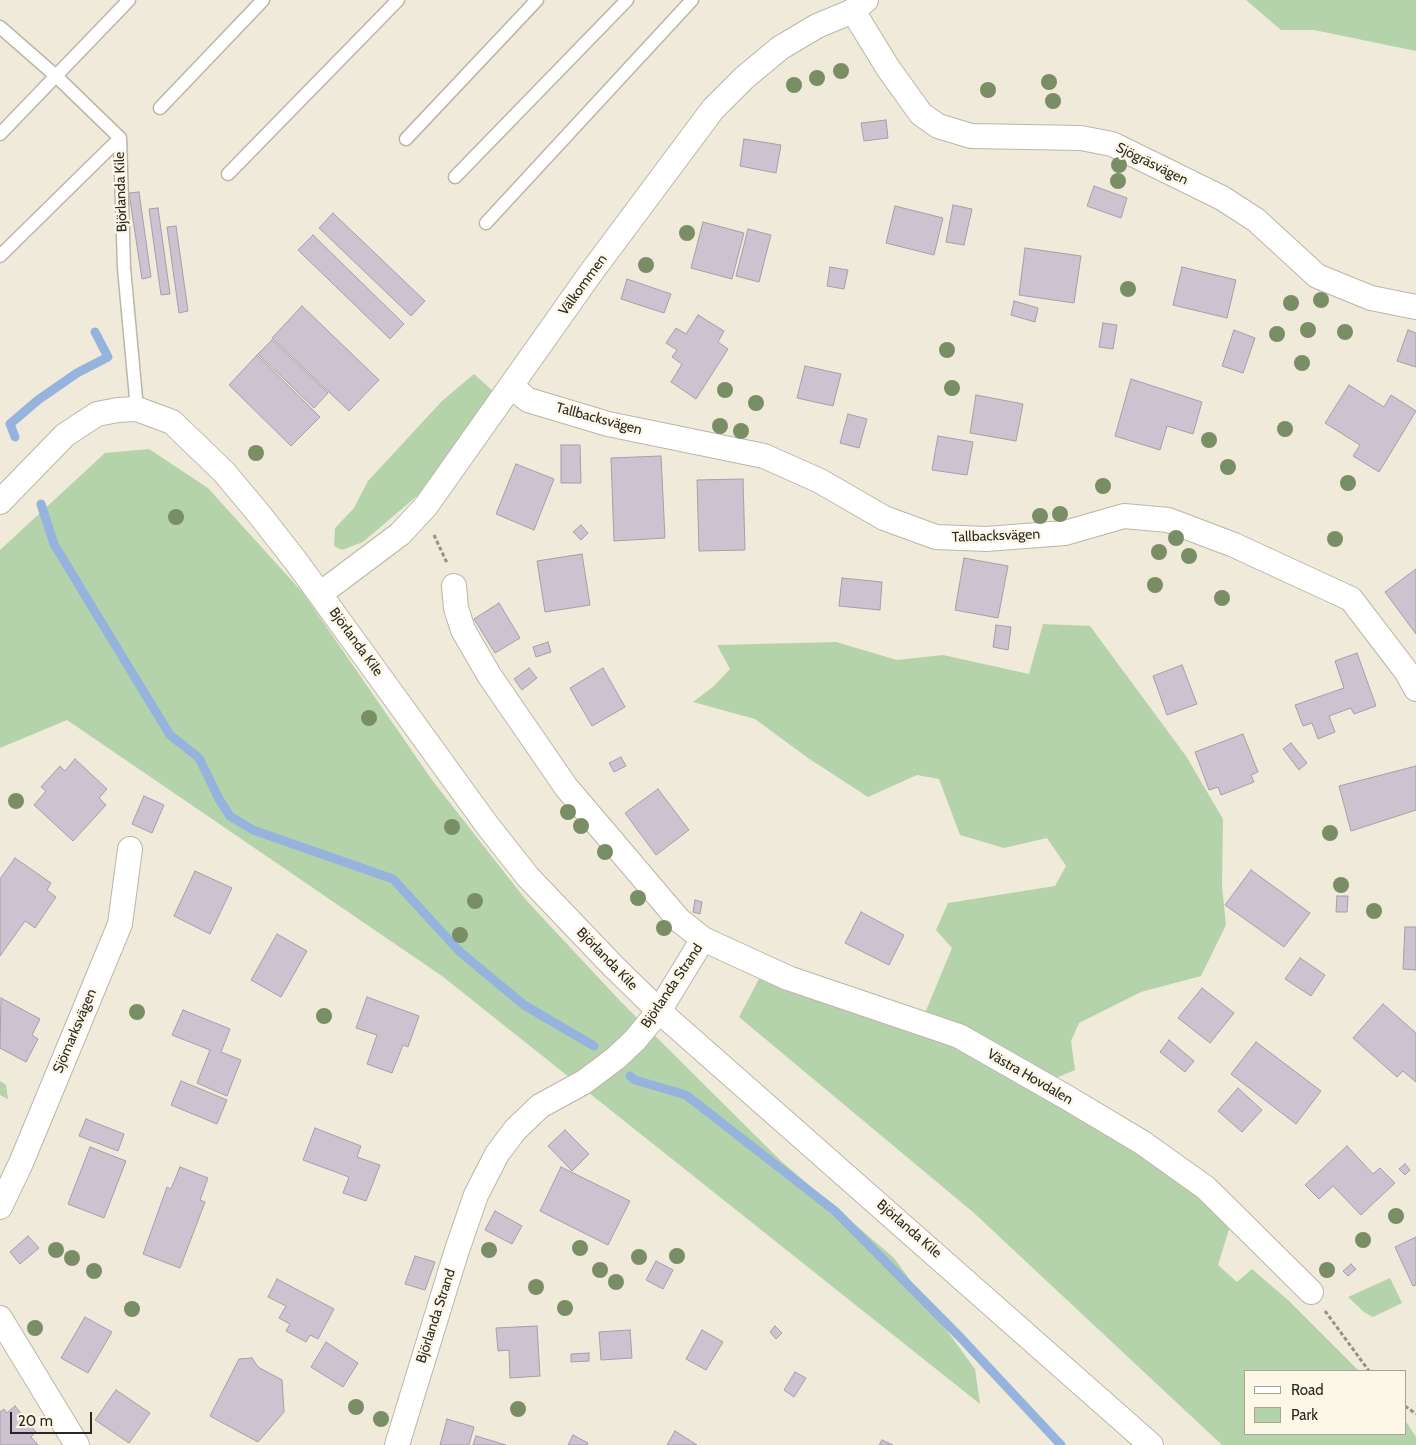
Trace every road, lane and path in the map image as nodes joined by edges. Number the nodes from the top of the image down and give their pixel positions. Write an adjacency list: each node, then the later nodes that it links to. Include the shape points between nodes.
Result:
1 (128, 0): 9 (lane)
2 (263, 0): 10 (lane)
3 (398, 0): 14 (lane)
4 (537, 0): 13 (lane)
5 (627, 0): 15 (lane)
6 (692, 0): 16 (lane)
7 (860, 5): 18 (street, Sjögräsvägen, via 888,68 921,114 938,126 971,136 1081,138 1112,144 1222,198 1256,220 1317,276 1370,298); 19 (street, Välkommen, via 780,48 713,109 590,274)
8 (0, 27): 9 (lane, Björlanda Kile)
9 (56, 76): 11 (lane); 12 (lane, Björlanda Kile)
10 (160, 108)
11 (0, 134)
12 (120, 138): 17 (lane); 20 (lane, Björlanda Kile, via 124,268)
13 (406, 139)
14 (228, 174)
15 (455, 177)
16 (486, 223)
17 (0, 256)
18 (1416, 307)
19 (512, 387): 22 (street, Välkommen); 25 (street, Tallbacksvägen, via 528,400 608,424 764,456 820,481 884,518 936,537 986,538 1065,533 1124,516 1168,520 1234,545 1350,599 1406,671)
20 (137, 409): 21 (street, Björlanda Kile, via 97,414 65,435); 24 (street, Björlanda Kile, via 172,422 192,439 242,493)
21 (0, 502)
22 (424, 508): 23 (path); 24 (street, Välkommen, via 400,534)
23 (454, 586): 27 (street, Björlanda Strand, via 463,630 566,787 679,920)
24 (320, 594): 28 (street, Björlanda Kile, via 487,825 528,876)
25 (1416, 689)
26 (130, 849): 29 (street, Sjömarksvägen, via 120,924)
27 (703, 939): 28 (street, Björlanda Strand); 30 (street, Västra Hovdalen, via 788,978 959,1036 1066,1096 1143,1143 1206,1188)
28 (659, 1011): 34 (street, Björlanda Strand, via 616,1058 584,1082 540,1106 515,1130 497,1154 476,1195 456,1253); 35 (street, Björlanda Kile)
29 (0, 1207)
30 (1311, 1292): 32 (path)
31 (3, 1331): 33 (street)
32 (1368, 1370)
33 (77, 1445)
34 (397, 1445)
35 (1151, 1445)

